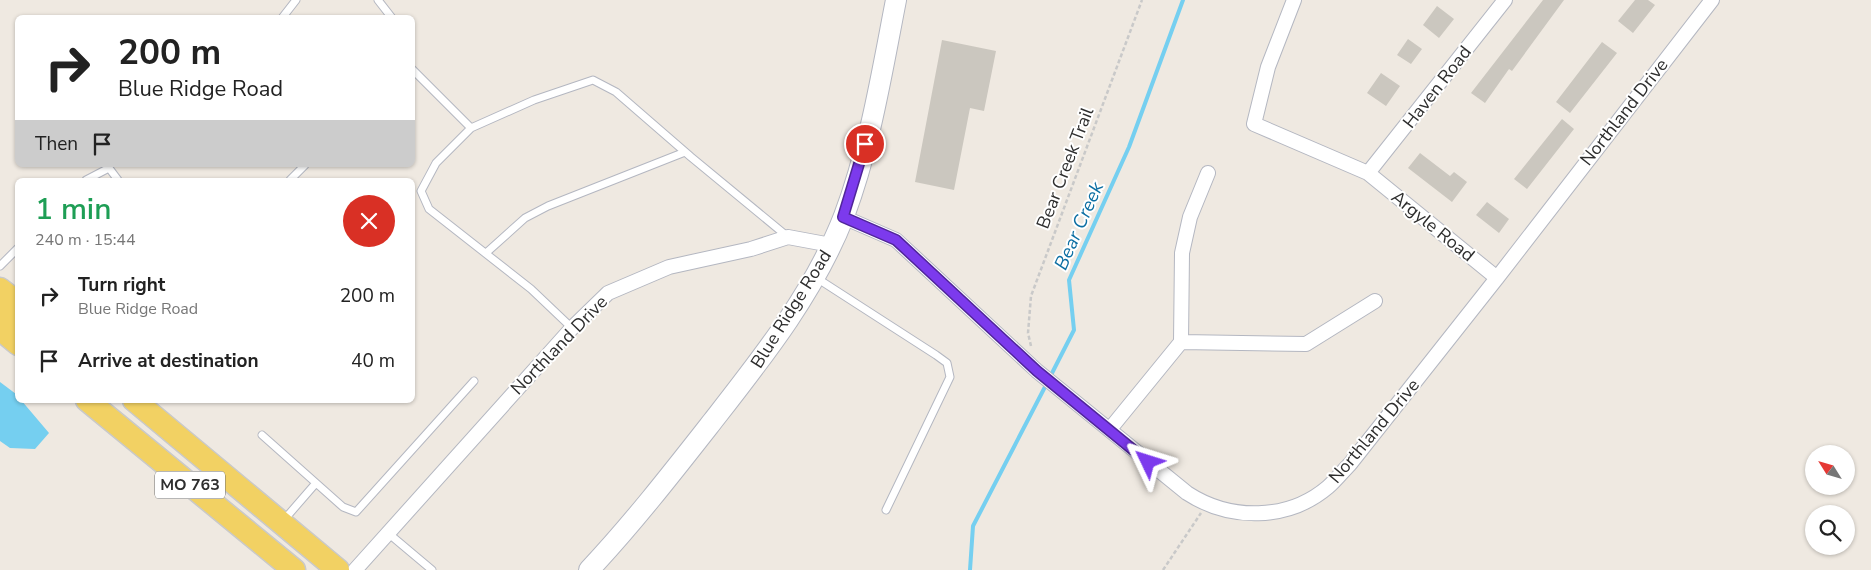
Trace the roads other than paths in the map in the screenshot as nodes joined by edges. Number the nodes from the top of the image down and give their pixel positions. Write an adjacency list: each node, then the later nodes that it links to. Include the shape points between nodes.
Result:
1 (296, 0): 7 (lane)
2 (378, 0): 8 (lane)
3 (896, 0): 20 (street, Blue Ridge Road, via 857,179)
4 (1294, 0): 16 (street, Argyle Road, via 1268,67 1254,124)
5 (1505, 0): 16 (street, Haven Road)
6 (1712, 0): 27 (street, Northland Drive)
7 (284, 15)
8 (390, 15)
9 (415, 72): 10 (lane)
10 (471, 128): 11 (lane, via 534,100 593,80 616,92); 24 (lane, via 436,163 421,191 429,209)
11 (685, 152): 21 (lane); 24 (lane, via 548,206 525,218)
12 (108, 167): 17 (lane)
13 (111, 167): 18 (lane)
14 (303, 167): 19 (lane)
15 (1208, 173): 36 (street, via 1190,217 1182,253)
16 (1368, 174): 27 (street, Argyle Road)
17 (89, 178)
18 (117, 178)
19 (292, 178)
20 (843, 217): 22 (street, Blue Ridge Road); 40 (street, Northland Drive, via 896,240 1037,371)
21 (788, 237): 22 (street, Northland Drive); 33 (street, Northland Drive, via 660,270 608,293)
22 (831, 245): 26 (street, Blue Ridge Road)
23 (15, 251): 25 (lane)
24 (486, 253): 33 (lane)
25 (0, 266)
26 (814, 277): 43 (lane, via 936,355 950,369 950,377 934,415); 50 (street, Blue Ridge Road, via 768,351 633,522)
27 (1497, 278): 40 (street, Northland Drive, via 1350,464 1328,487 1305,502 1252,515 1205,505 1173,483)
28 (0, 289): 29 (main road)
29 (15, 301)
30 (1375, 301): 36 (street, via 1306,344)
31 (0, 311): 32 (main road)
32 (15, 318)
33 (572, 328): 45 (street, Northland Drive)
34 (0, 329): 35 (main road)
35 (15, 342)
36 (1181, 342): 40 (street)
37 (474, 381): 42 (lane, via 356,512 343,507)
38 (90, 403): 46 (main road, MO 763)
39 (138, 403): 44 (main road, MO 763)
40 (1110, 428)
41 (262, 435): 42 (lane)
42 (316, 483): 44 (lane)
43 (886, 510)
44 (282, 523): 47 (main road, MO 763)
45 (388, 533): 48 (street, Northland Drive); 49 (lane)
46 (294, 570)
47 (338, 570)
48 (355, 570)
49 (432, 570)
50 (589, 570)

